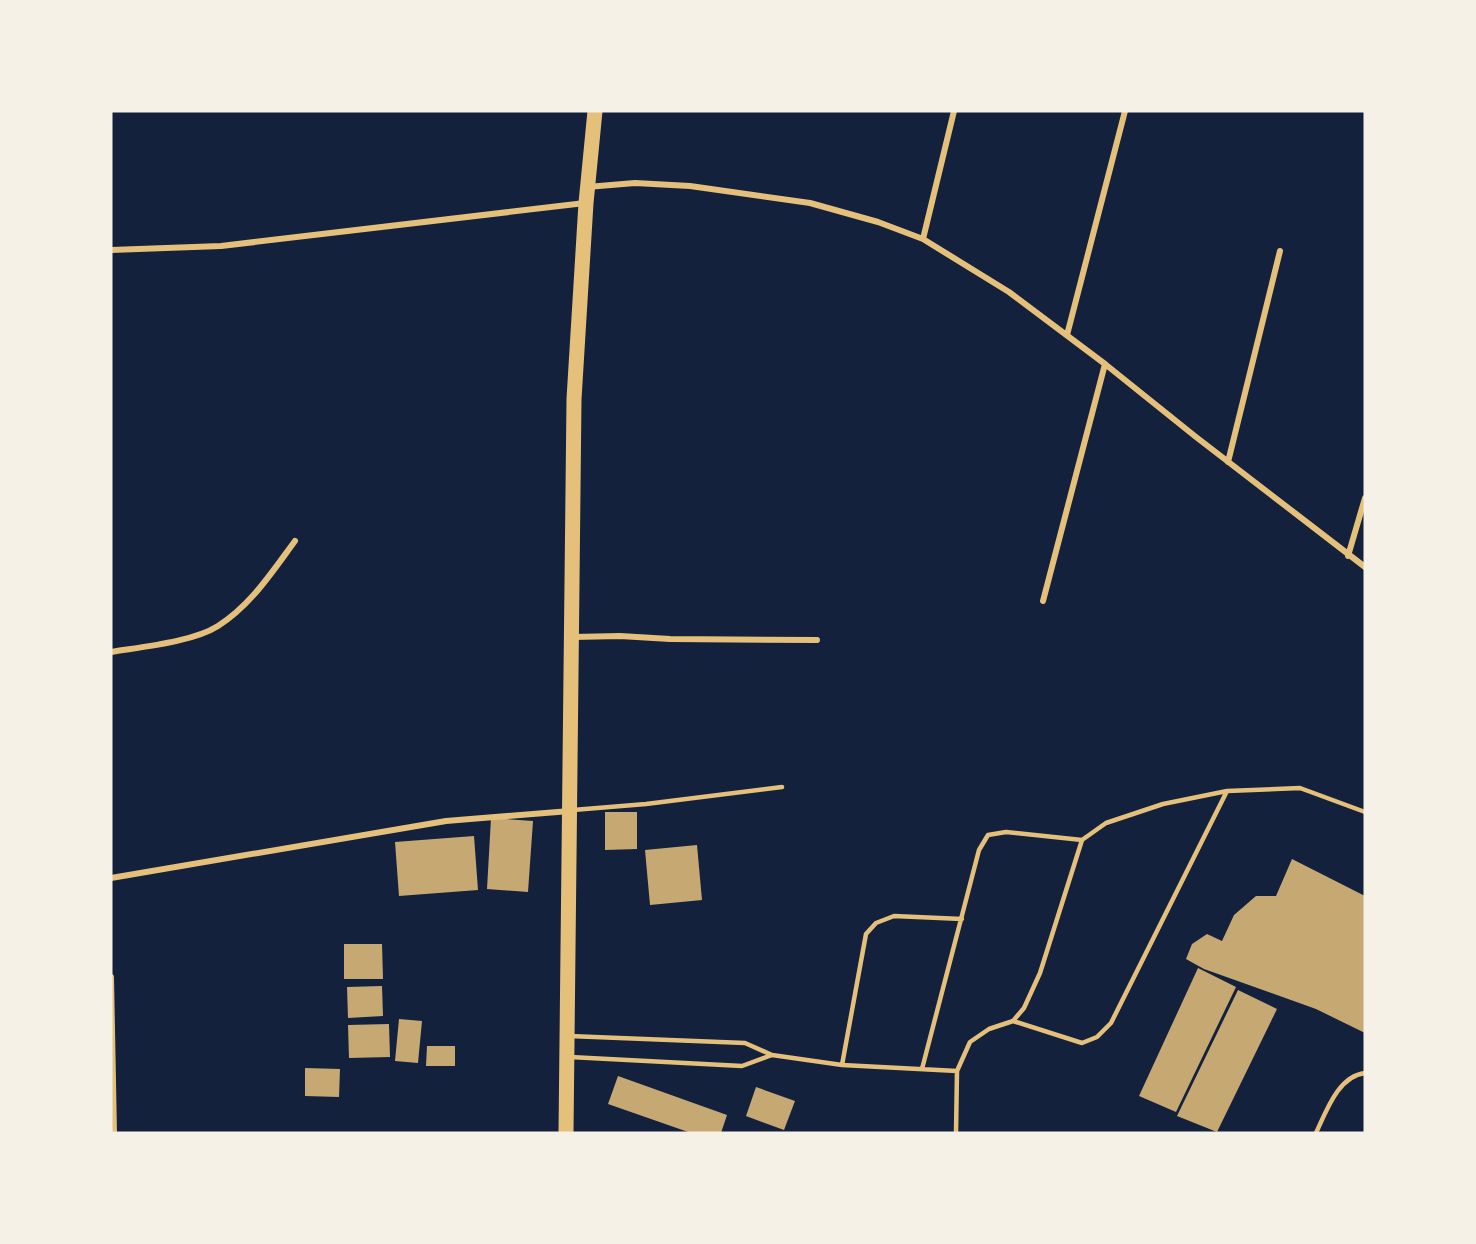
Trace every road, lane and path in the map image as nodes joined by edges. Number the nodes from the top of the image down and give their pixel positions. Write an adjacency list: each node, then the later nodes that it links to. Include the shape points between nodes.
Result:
1 (595, 111): 4 (main road)
2 (954, 111): 5 (street)
3 (1125, 111): 8 (street)
4 (586, 195): 5 (street, via 635,183 690,186 810,203); 6 (street, via 221,246); 16 (main road, via 574,399)
5 (923, 239): 8 (street, via 1009,292)
6 (111, 250)
7 (1280, 251): 10 (street)
8 (1066, 335): 9 (street)
9 (1105, 364): 10 (street); 15 (street)
10 (1228, 462): 13 (street)
11 (1365, 498): 13 (street)
12 (295, 540): 18 (street, via 256,594 218,627 184,639)
13 (1348, 556): 14 (street)
14 (1365, 567)
15 (1043, 601)
16 (573, 637): 17 (street); 21 (main road)
17 (817, 640)
18 (111, 652)
19 (782, 787): 21 (lane)
20 (1227, 791): 22 (lane, via 1300,788); 23 (lane, via 1163,804 1106,823); 27 (lane, via 1111,1023 1097,1037 1082,1043)
21 (571, 811): 24 (street, via 446,821); 28 (main road)
22 (1365, 812)
23 (1082, 840): 25 (lane, via 1005,832 988,835 979,850); 27 (lane, via 1040,973)
24 (111, 878)
25 (962, 919): 31 (lane, via 894,916 876,923 866,934); 32 (lane)
26 (111, 977): 35 (street)
27 (1013, 1022): 33 (lane, via 989,1029 970,1042)
28 (568, 1036): 29 (lane, via 745,1043); 30 (main road)
29 (772, 1055): 30 (lane, via 742,1066); 31 (lane)
30 (568, 1057): 37 (main road)
31 (842, 1065): 32 (lane)
32 (922, 1069): 33 (lane)
33 (957, 1071): 38 (lane)
34 (1365, 1073): 39 (lane, via 1335,1092)
35 (111, 1079): 36 (street)
36 (114, 1133)
37 (566, 1133)
38 (956, 1133)
39 (1316, 1133)

